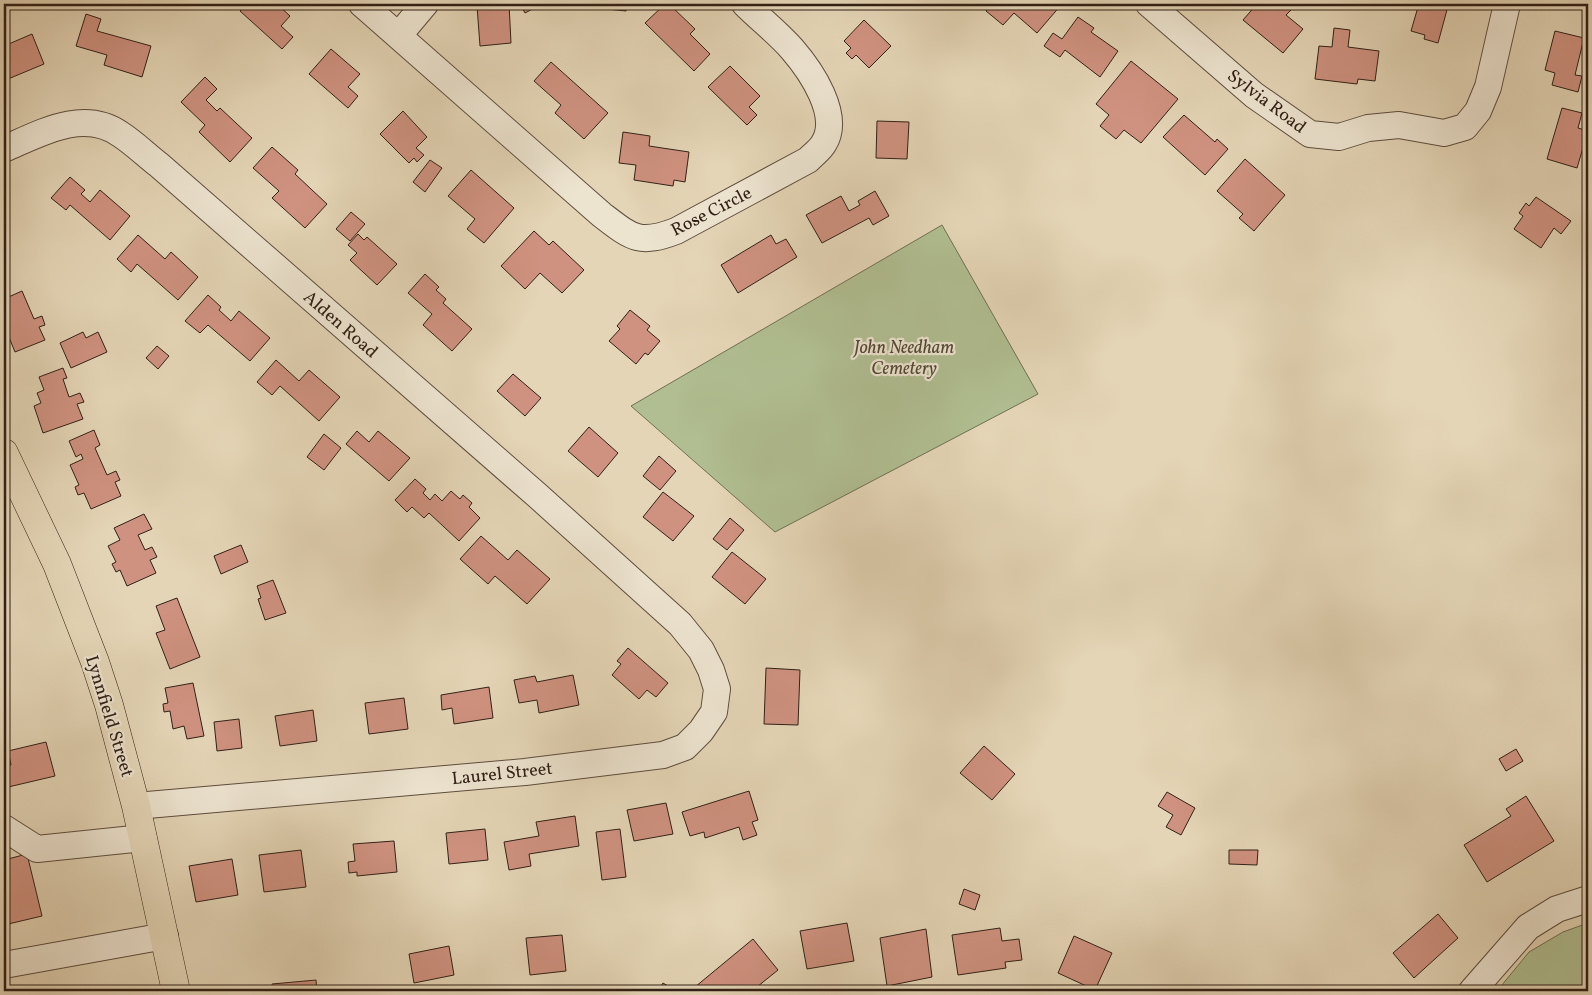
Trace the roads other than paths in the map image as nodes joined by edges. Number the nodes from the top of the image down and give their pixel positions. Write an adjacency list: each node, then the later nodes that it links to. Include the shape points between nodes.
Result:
1 (362, 4): 6 (street, Rose Circle)
2 (426, 4): 6 (street)
3 (745, 4): 6 (street, Rose Circle, via 792,49 819,89 827,108 829,128 824,144 808,160 658,238 633,236 602,215)
4 (1149, 4): 5 (street, Sylvia Road, via 1254,95 1310,134 1339,137 1368,128 1398,125 1444,133 1466,126 1478,111 1488,87)
5 (1507, 4)
6 (399, 35)
7 (4, 149): 9 (street, Alden Road, via 57,126 100,125 119,133 538,496)
8 (4, 453): 10 (main road, Lynnfield Street, via 57,564 95,662)
9 (652, 599): 10 (street, Laurel Street, via 680,624 701,650 717,688 714,712 685,747 663,755 525,772)
10 (136, 806): 12 (main road, Lynnfield Street)
11 (4, 828): 12 (street, via 37,849)
12 (143, 838): 14 (main road, Lynnfield Street)
13 (1588, 899): 17 (street, via 1557,910 1528,927)
14 (165, 936): 15 (street); 16 (main road, Lynnfield Street)
15 (4, 965)
16 (176, 991)
17 (1472, 991)

